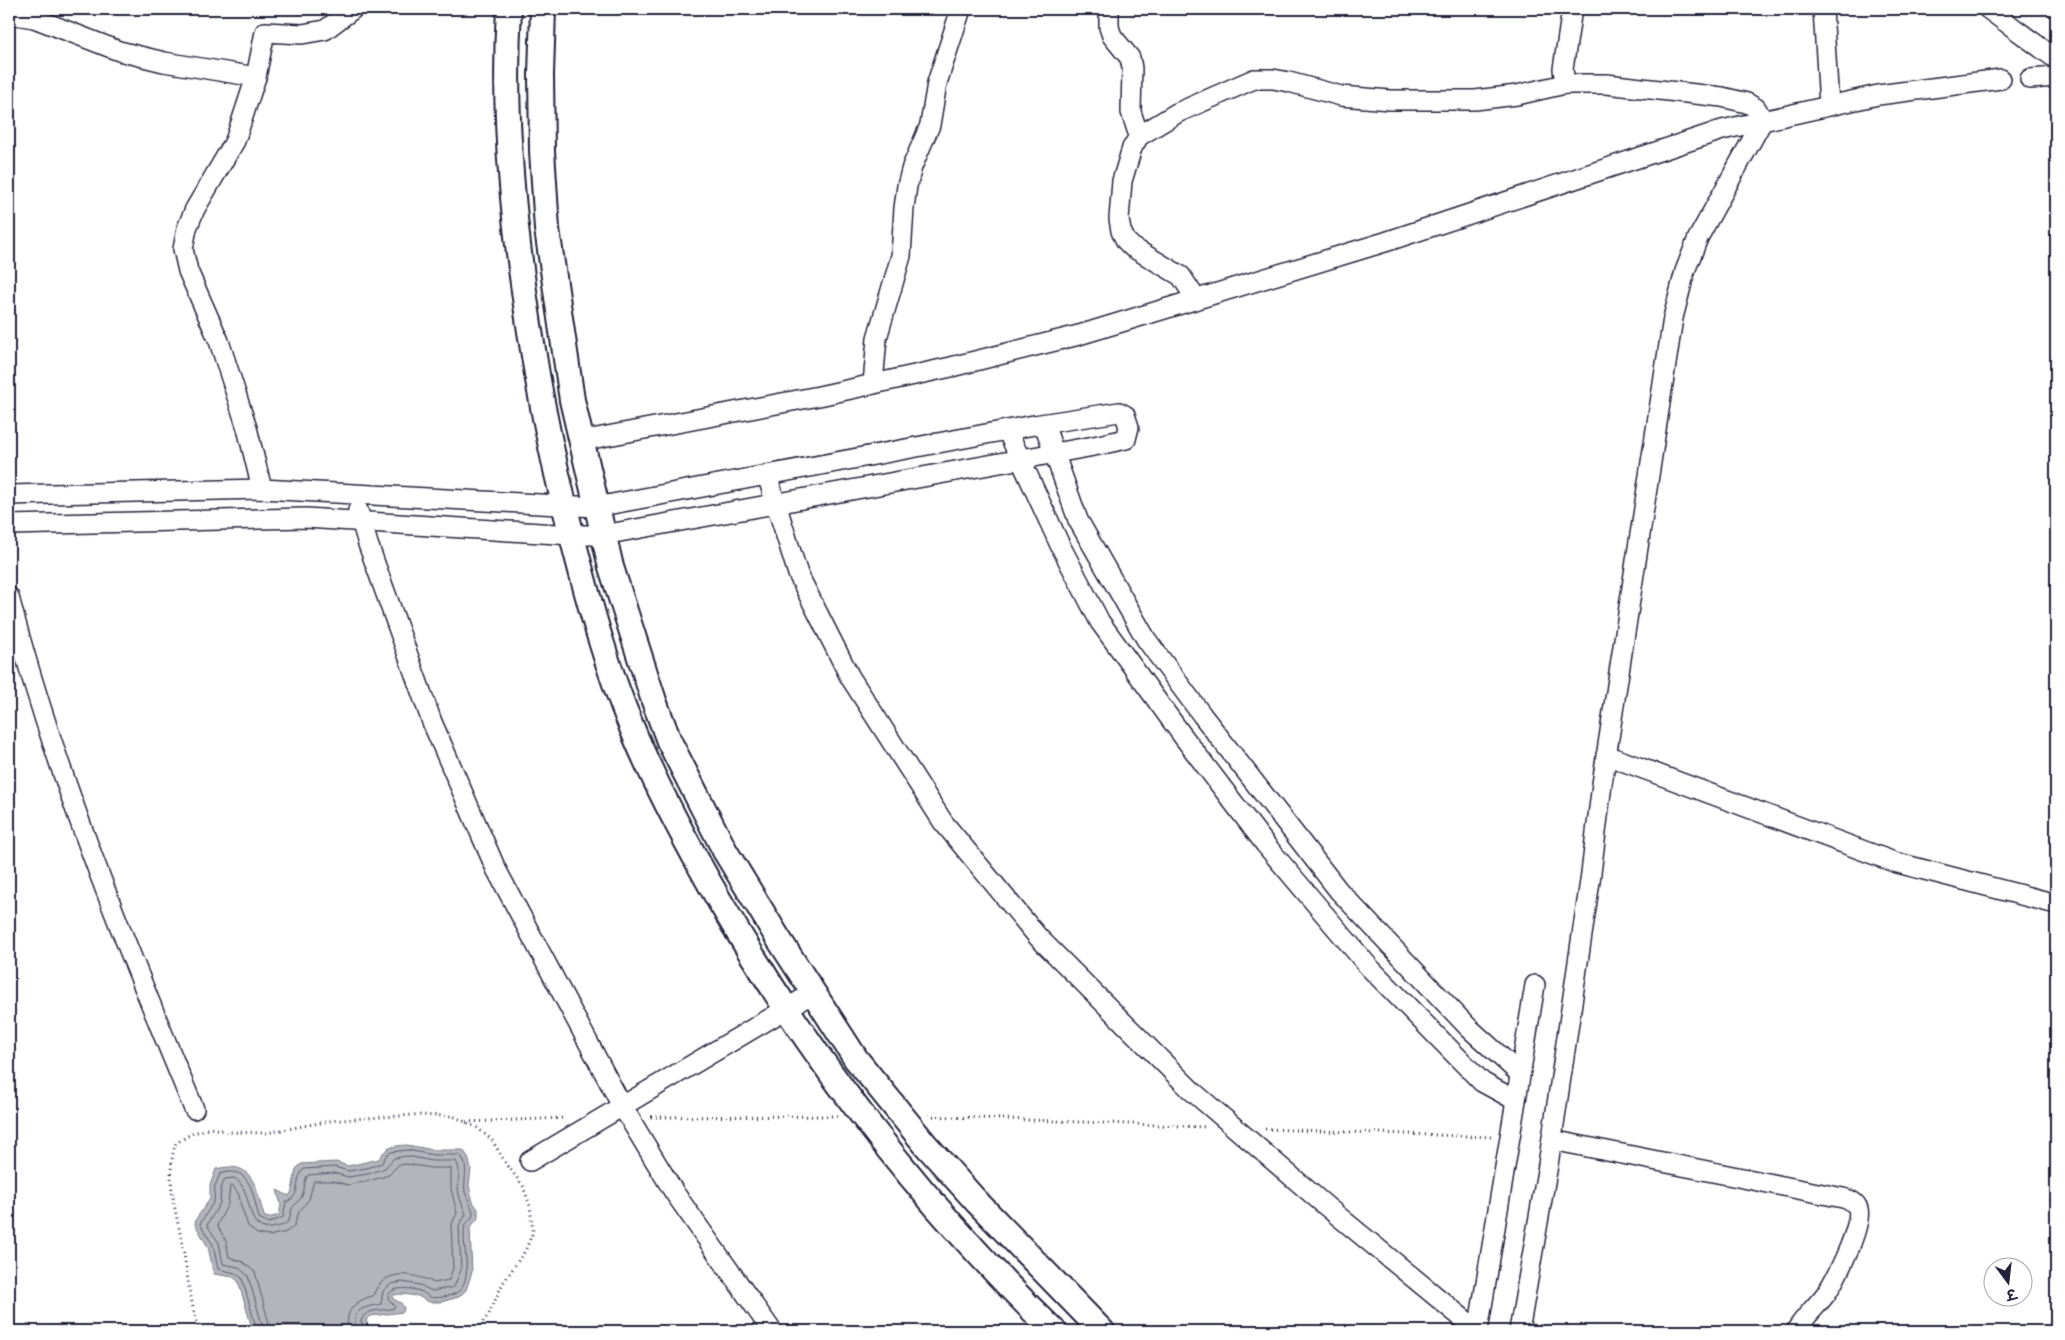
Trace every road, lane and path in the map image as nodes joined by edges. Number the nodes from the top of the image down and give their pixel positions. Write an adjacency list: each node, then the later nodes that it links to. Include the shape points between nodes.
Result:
1 (352, 9): 11 (street, via 325,30 302,34 265,32)
2 (509, 9): 31 (main road, via 509,123 522,285 541,400)
3 (543, 9): 23 (main road, via 542,122 547,229)
4 (961, 9): 20 (street, via 938,84 930,125 907,186 901,256 877,338)
5 (1109, 9): 18 (street, via 1112,36 1130,58 1131,112)
6 (1572, 9): 15 (street, via 1562,69)
7 (1824, 9): 16 (street)
8 (1988, 9): 10 (street)
9 (9, 14): 11 (street, via 34,18 119,50 164,62)
10 (2056, 58)
11 (256, 77): 27 (street, via 234,141 196,209 183,249 188,271 219,341 247,428)
12 (2056, 77): 14 (street)
13 (2001, 79): 16 (street, via 1878,95)
14 (2030, 79)
15 (1565, 84): 17 (street, via 1606,84 1722,97 1756,108); 18 (street, via 1475,100 1390,100 1341,96 1289,82 1254,79 1177,113)
16 (1829, 105): 17 (street)
17 (1763, 120): 19 (street, via 1722,130 1385,242); 38 (street, via 1698,238 1673,318)
18 (1139, 136): 19 (street, via 1122,181 1121,231 1132,247 1181,276)
19 (1196, 299): 20 (street, via 1079,335)
20 (873, 384): 23 (street)
21 (1044, 424): 22 (street); 24 (street); 24 (street, via 1119,412 1125,415 1126,439)
22 (1007, 430): 25 (street); 26 (street)
23 (581, 441): 32 (main road)
24 (1056, 453): 25 (street); 43 (street, via 1078,520 1146,639 1202,715 1339,891 1468,1027)
25 (1020, 459): 30 (street); 44 (street, via 1100,622 1264,844 1369,966 1468,1068 1482,1082)
26 (767, 475): 30 (street); 32 (street)
27 (262, 489): 28 (street); 29 (street)
28 (355, 494): 31 (street); 33 (street)
29 (9, 496)
30 (776, 503): 36 (street); 57 (street, via 798,574 850,677 943,822 1038,937 1191,1090)
31 (564, 504): 32 (street); 35 (main road)
32 (596, 506): 36 (main road)
33 (360, 522): 34 (street, via 306,518); 35 (street); 46 (street, via 432,722 496,868)
34 (9, 525)
35 (572, 535): 36 (street); 42 (main road, via 600,642 659,790 753,959)
36 (604, 535): 41 (main road, via 669,741 726,851)
37 (9, 597): 45 (street, via 60,769 128,951)
38 (1606, 755): 39 (street, via 1894,862); 50 (street)
39 (2056, 904)
40 (1535, 985): 43 (street)
41 (813, 993): 42 (street); 56 (main road, via 856,1059 925,1144 976,1202)
42 (786, 1008): 46 (street); 47 (main road)
43 (1520, 1074): 44 (street)
44 (1515, 1100): 57 (street)
45 (194, 1109)
46 (626, 1112): 47 (path); 51 (street); 54 (street, via 674,1192)
47 (864, 1116): 55 (main road, via 946,1218)
48 (566, 1118): 49 (path)
49 (466, 1122): 52 (path, via 453,1116 415,1115 330,1121 266,1133 211,1128 176,1143 170,1172 175,1218 187,1286); 53 (path, via 492,1140 523,1186 530,1206 533,1232 525,1251 503,1282 489,1314)
50 (1552, 1140): 58 (street); 59 (street, via 1854,1202 1859,1210 1858,1222 1846,1258 1825,1295)
51 (530, 1161)
52 (200, 1331)
53 (476, 1331)
54 (772, 1331)
55 (1054, 1331)
56 (1102, 1331)
57 (1478, 1331)
58 (1519, 1331)
59 (1796, 1331)

